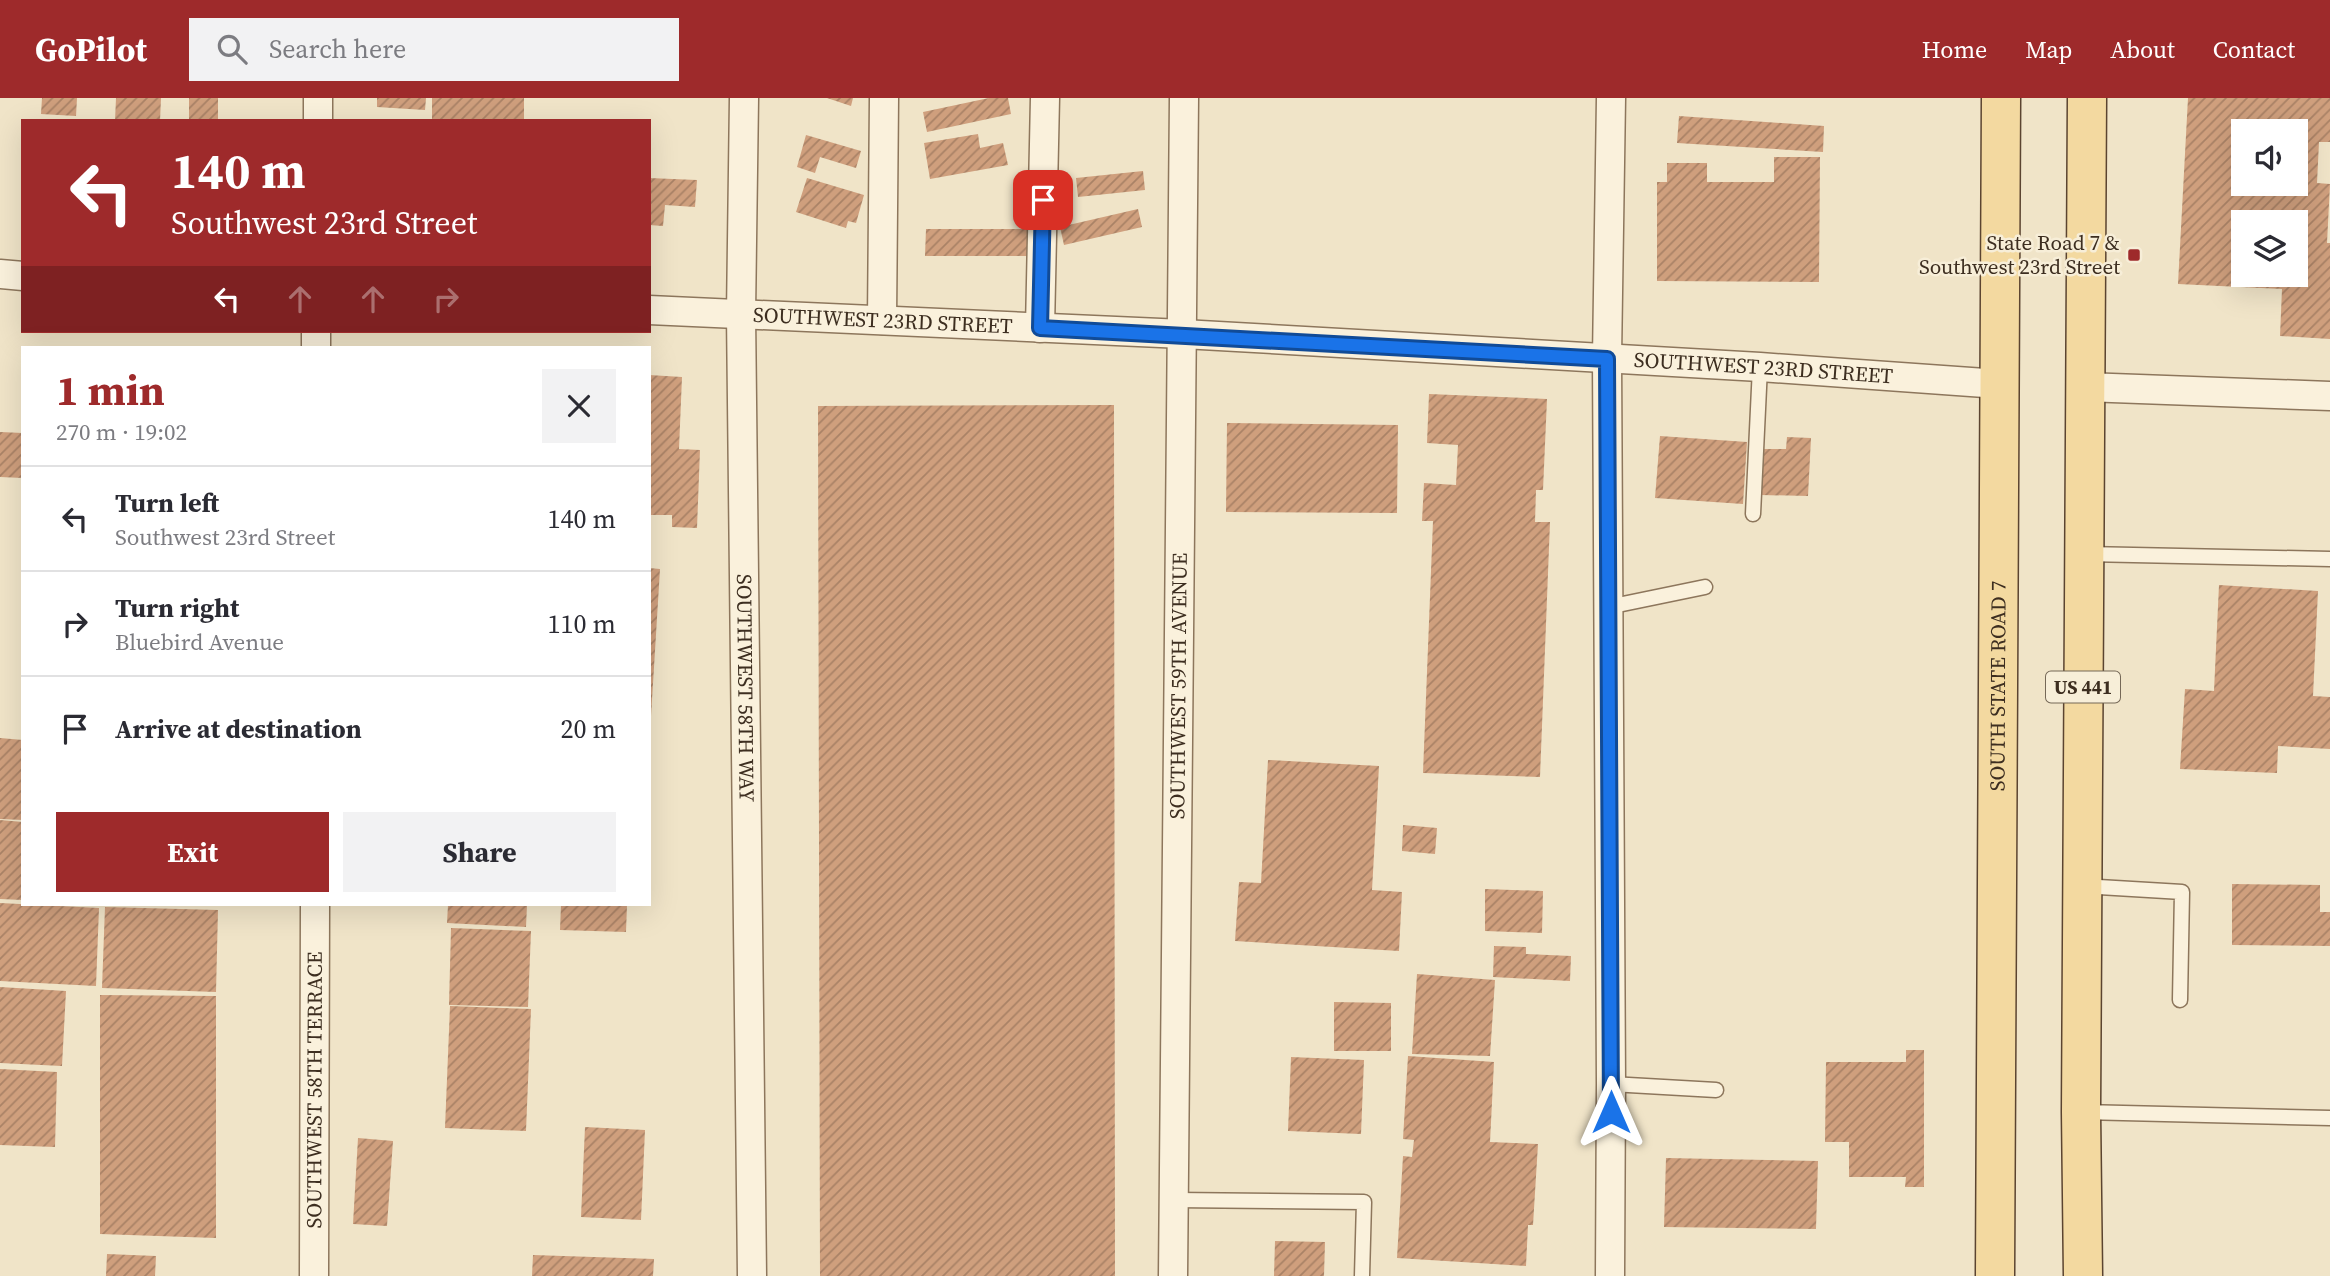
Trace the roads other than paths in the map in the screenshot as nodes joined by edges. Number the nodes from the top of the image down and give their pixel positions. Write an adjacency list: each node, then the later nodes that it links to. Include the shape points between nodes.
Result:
1 (318, 98): 9 (street)
2 (744, 98): 13 (street, SOUTHWEST 58TH WAY)
3 (884, 98): 14 (street)
4 (1045, 98): 15 (street)
5 (1184, 98): 16 (street, SOUTHWEST 59TH AVENUE)
6 (1611, 98): 17 (street)
7 (2001, 98): 19 (main road, SOUTH STATE ROAD 7)
8 (2087, 98): 20 (main road, US 441)
9 (318, 119)
10 (0, 274): 11 (street)
11 (21, 276)
12 (651, 310): 13 (street, SOUTHWEST 23RD STREET)
13 (741, 314): 14 (street, SOUTHWEST 23RD STREET); 36 (street, SOUTHWEST 58TH WAY)
14 (882, 320): 15 (street, SOUTHWEST 23RD STREET)
15 (1040, 328): 16 (street, SOUTHWEST 23RD STREET)
16 (1183, 334): 17 (street, SOUTHWEST 23RD STREET); 34 (street, SOUTHWEST 59TH AVENUE)
17 (1607, 359): 18 (street, SOUTHWEST 23RD STREET); 26 (street)
18 (1760, 367): 19 (street, SOUTHWEST 23RD STREET); 22 (lane)
19 (1999, 384): 40 (main road, SOUTH STATE ROAD 7)
20 (2085, 387): 21 (street); 23 (main road, US 441)
21 (2330, 396)
22 (1753, 514)
23 (2084, 554): 24 (lane); 27 (main road, US 441)
24 (2330, 559)
25 (1705, 587): 26 (lane)
26 (1608, 607): 30 (street)
27 (2082, 886): 29 (lane, via 2182,892); 32 (main road, US 441)
28 (315, 906): 35 (street, SOUTHWEST 58TH TERRACE)
29 (2180, 1000)
30 (1611, 1084): 31 (lane); 39 (street)
31 (1716, 1090)
32 (2081, 1112): 33 (lane); 41 (main road, US 441)
33 (2330, 1118)
34 (1174, 1200): 37 (street, SOUTHWEST 59TH AVENUE); 38 (lane, via 1364,1202)
35 (314, 1276)
36 (752, 1276)
37 (1173, 1276)
38 (1362, 1276)
39 (1610, 1276)
40 (1995, 1276)
41 (2083, 1276)

